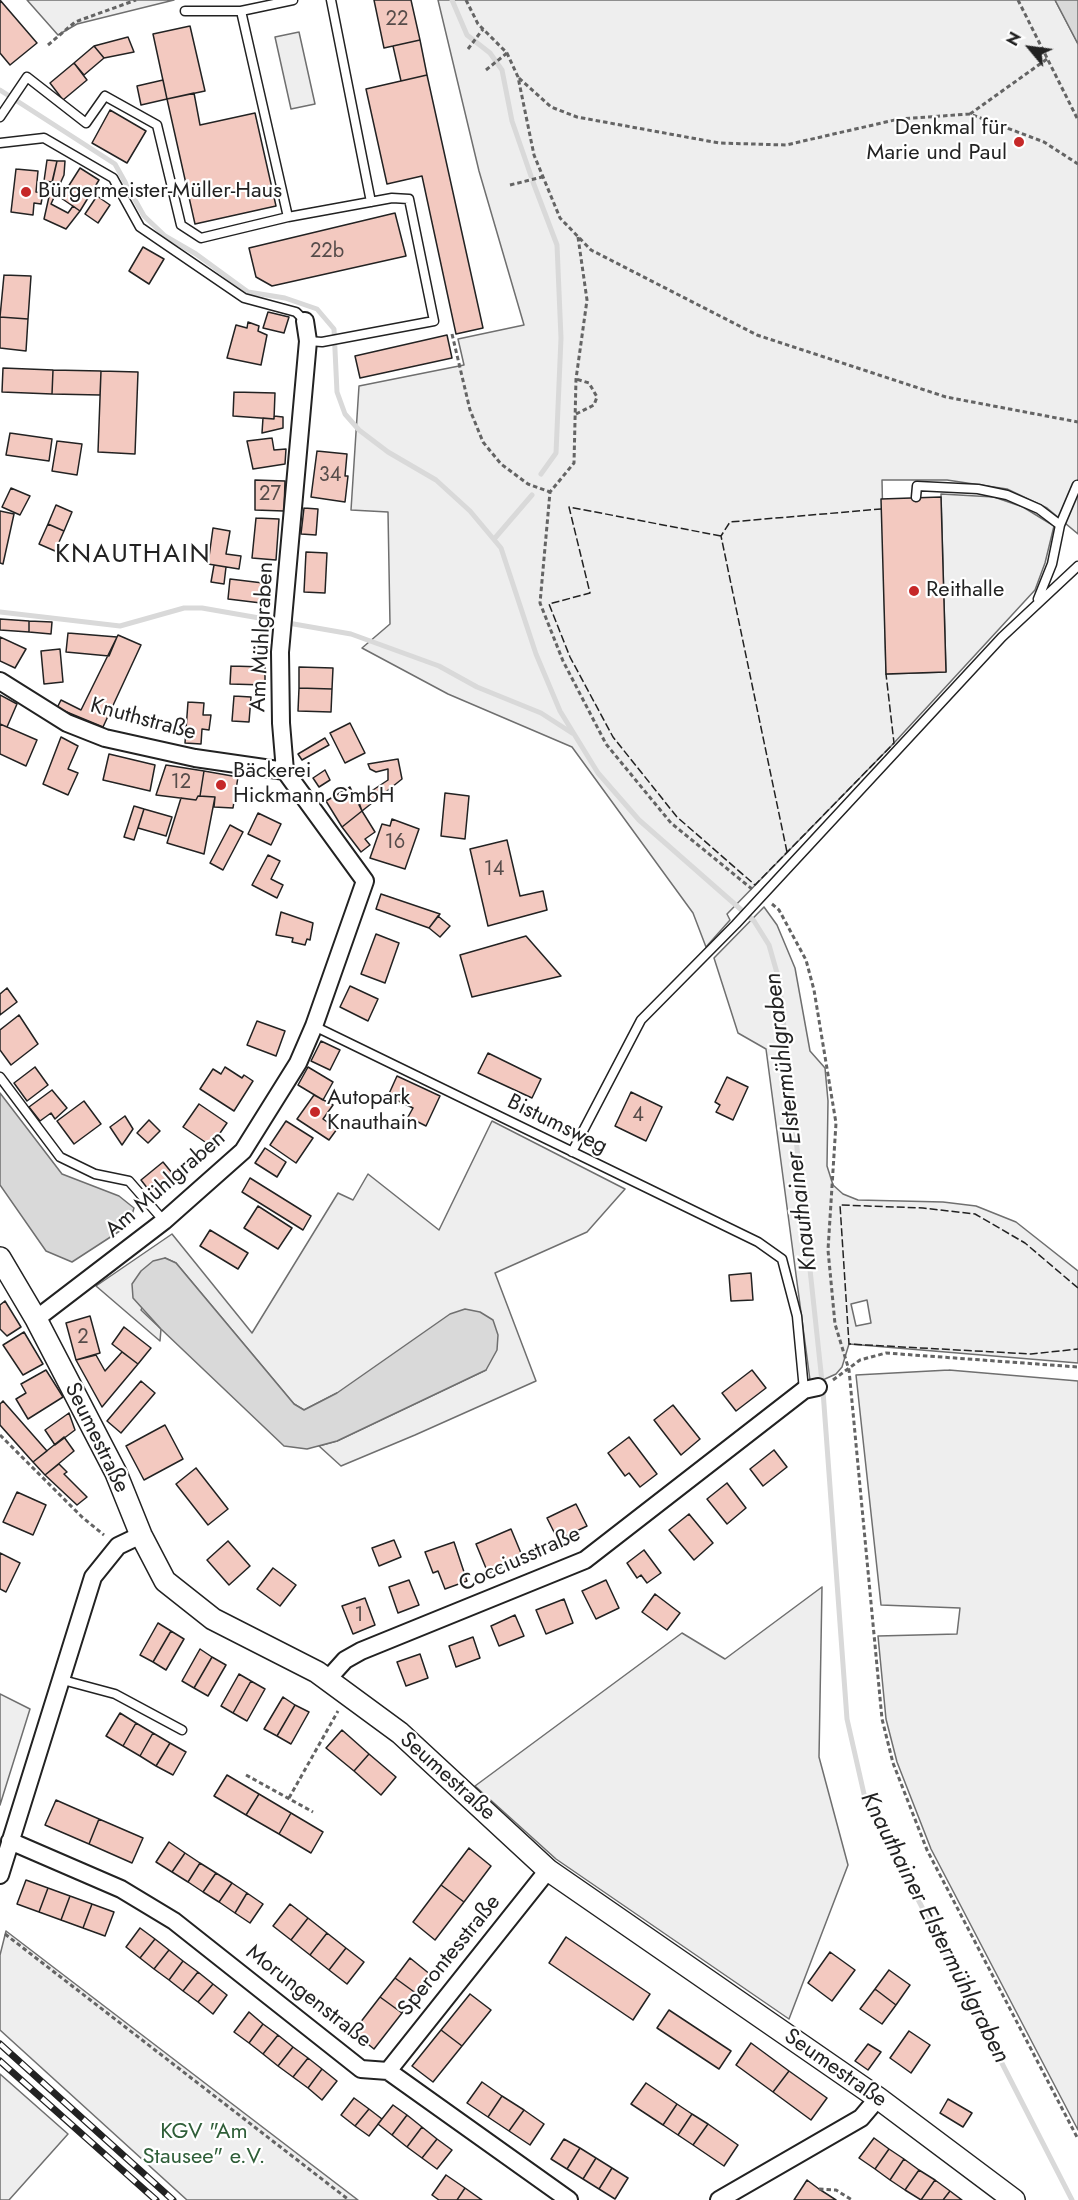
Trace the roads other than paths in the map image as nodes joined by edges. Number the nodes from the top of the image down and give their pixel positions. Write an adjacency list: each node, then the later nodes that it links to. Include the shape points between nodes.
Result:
1 (293, 0): 4 (lane)
2 (331, 0): 7 (lane)
3 (185, 11): 4 (lane)
4 (241, 11): 8 (lane)
5 (0, 117): 8 (lane, via 27,77 86,123 105,96 157,125 181,225 201,238)
6 (0, 143): 9 (lane, Am Mühlgraben, via 44,138 113,178 140,227 244,298 296,312)
7 (371, 202): 8 (lane); 10 (lane, via 409,199 434,321)
8 (288, 217)
9 (305, 321): 10 (street, Am Mühlgraben)
10 (315, 342): 17 (street, Am Mühlgraben, via 282,636 280,723)
11 (1077, 485): 13 (lane)
12 (916, 497): 13 (lane, via 917,486 978,489 1007,495 1039,509)
13 (1060, 525): 15 (lane, via 1052,564)
14 (1078, 566): 15 (lane)
15 (1037, 602): 20 (lane, via 641,1020)
16 (0, 681): 17 (street, Knuthstraße, via 67,723 105,738 195,758)
17 (285, 771): 18 (street, Am Mühlgraben, via 365,881)
18 (314, 1026): 20 (lane, Bistumsweg); 21 (street, Am Mühlgraben, via 298,1063 243,1151)
19 (0, 1077): 21 (lane, via 60,1157 95,1174 129,1181)
20 (572, 1152): 23 (lane, Bistumsweg, via 758,1242)
21 (164, 1221): 24 (street, Am Mühlgraben)
22 (0, 1258): 24 (street, Seumestraße)
23 (782, 1259): 25 (lane, Cocciusstraße)
24 (36, 1319): 26 (street, Seumestraße, via 116,1473)
25 (811, 1389): 28 (street, Cocciusstraße, via 585,1560 361,1651 345,1660)
26 (141, 1535): 27 (street, via 118,1546 93,1577); 28 (street, Seumestraße, via 165,1581 213,1619)
27 (59, 1679): 29 (lane, via 115,1694); 30 (street)
28 (327, 1680): 31 (street, Seumestraße, via 400,1733)
29 (182, 1730)
30 (10, 1841): 32 (street); 33 (street, Morungenstraße, via 121,1889 174,1921 362,2069)
31 (548, 1870): 33 (street, Sperontesstraße); 34 (street, Seumestraße)
32 (0, 1875)
33 (388, 2071): 35 (street, Morungenstraße)
34 (878, 2098): 36 (street, via 861,2118); 37 (street, Seumestraße)
35 (569, 2200)
36 (719, 2200)
37 (1014, 2200)

